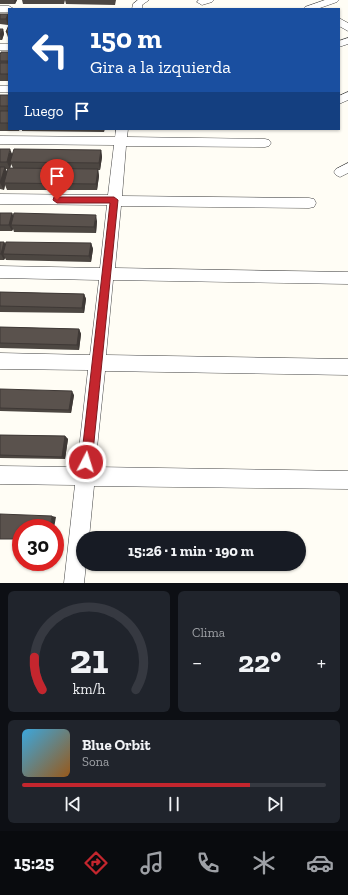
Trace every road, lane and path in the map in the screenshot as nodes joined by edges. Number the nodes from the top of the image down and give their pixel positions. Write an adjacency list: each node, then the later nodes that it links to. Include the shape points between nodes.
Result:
1 (309, 0): 3 (street)
2 (334, 0): 3 (street)
3 (316, 8)
4 (340, 22): 5 (street)
5 (348, 28)
6 (121, 135): 7 (street); 8 (street); 10 (street)
7 (0, 140)
8 (265, 143)
9 (0, 199): 10 (street)
10 (114, 200): 11 (street); 13 (street)
11 (309, 203)
12 (0, 272): 13 (street)
13 (106, 273): 14 (street); 16 (street)
14 (348, 278)
15 (0, 361): 16 (street)
16 (96, 363): 17 (street); 19 (street)
17 (348, 367)
18 (0, 475): 19 (street)
19 (85, 477): 20 (street); 21 (street)
20 (348, 480)
21 (74, 583)

